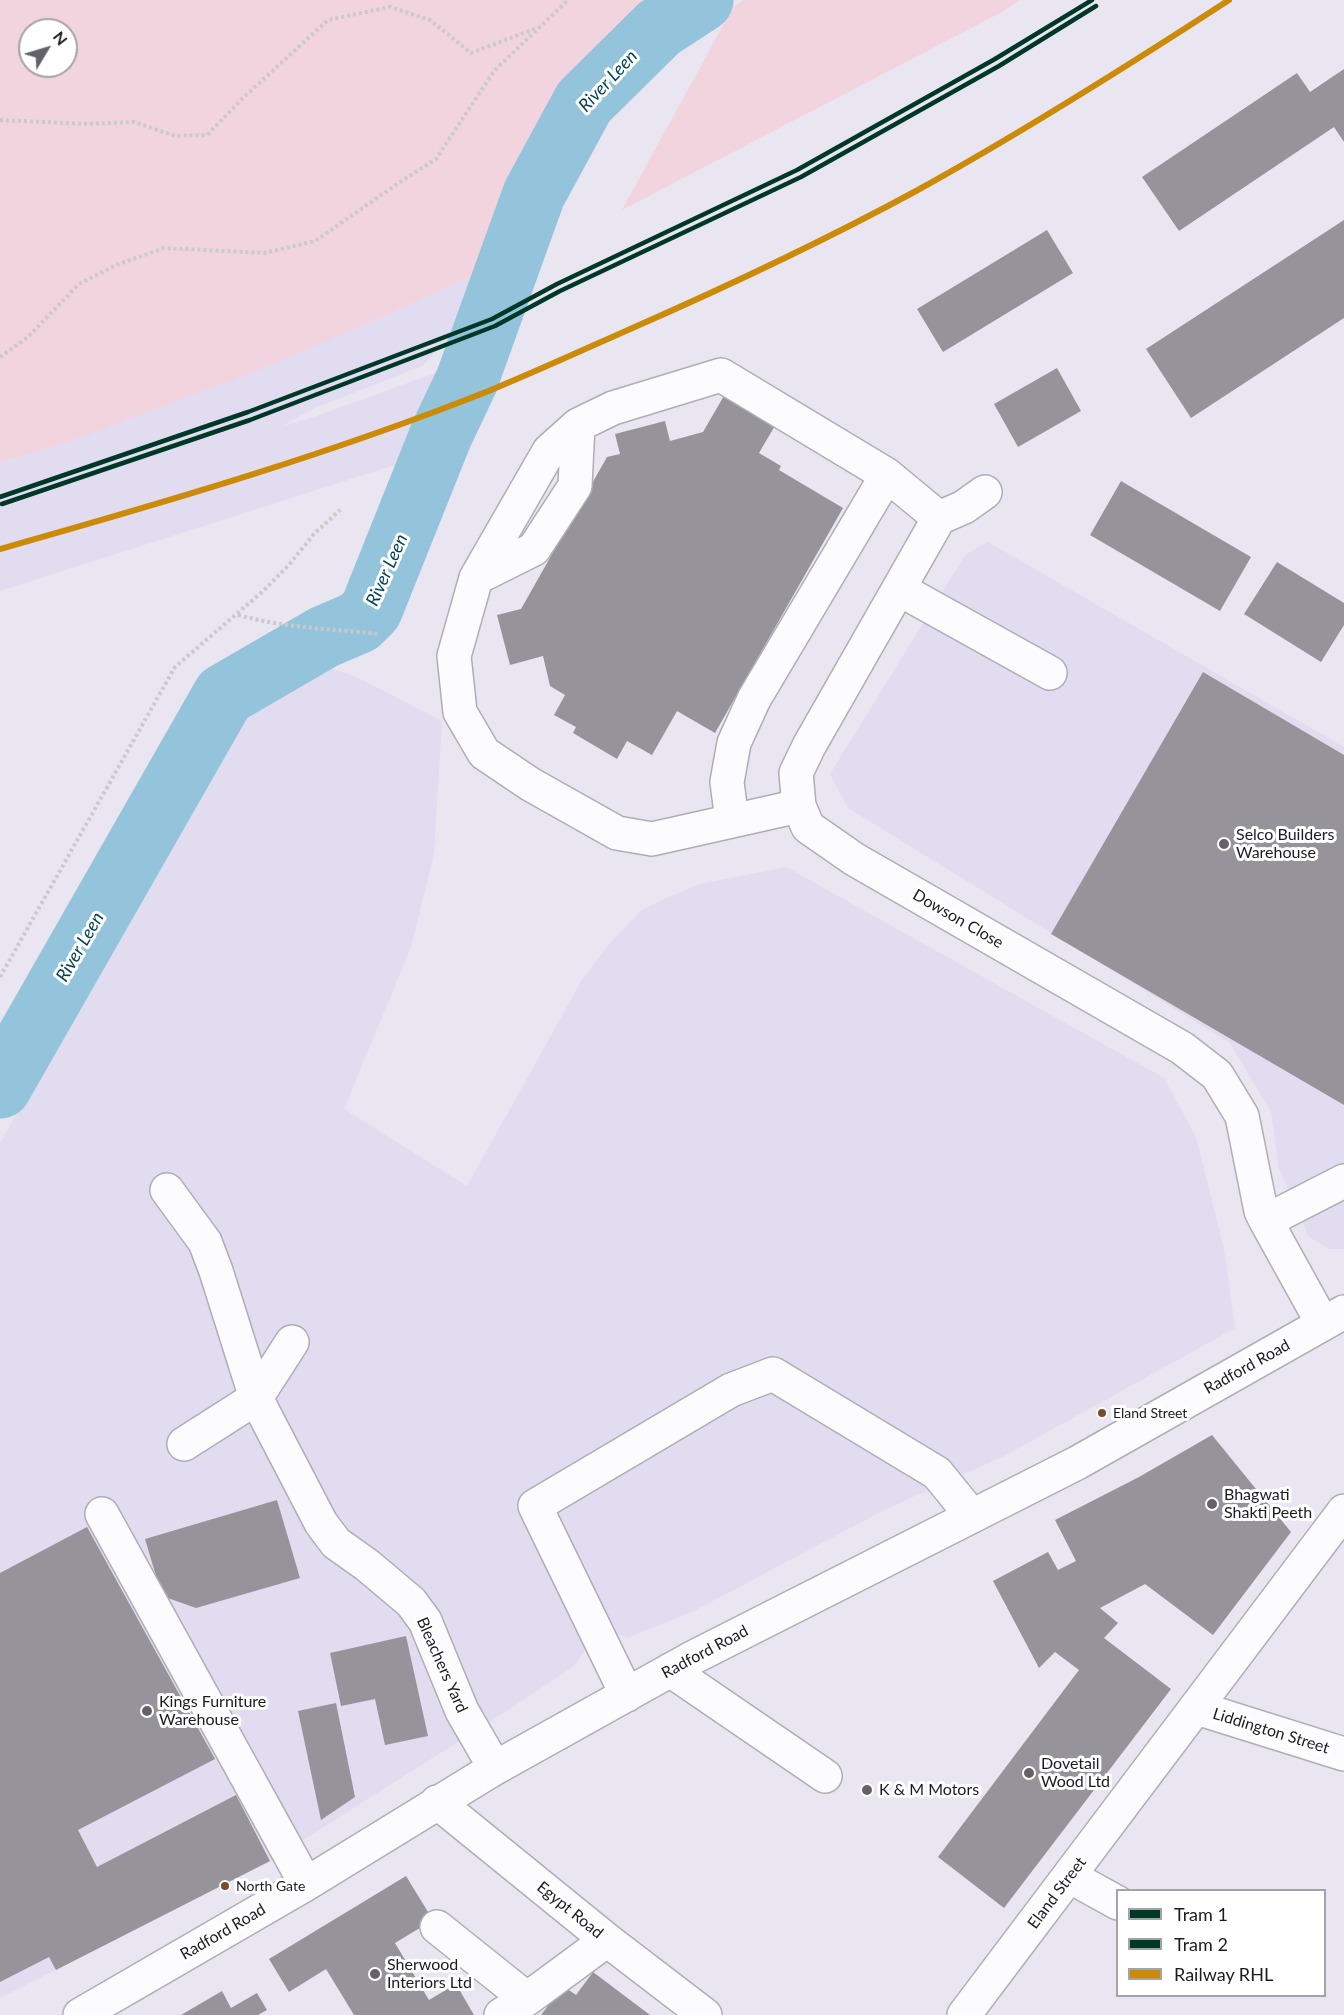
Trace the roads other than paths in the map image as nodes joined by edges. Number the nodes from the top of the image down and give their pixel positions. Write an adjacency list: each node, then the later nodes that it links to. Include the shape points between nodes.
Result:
1 (887, 475): 3 (street); 7 (street, via 754,699 734,742 727,782); 7 (street, via 721,375 613,408 578,425 549,451 476,579 454,656 460,712 484,753 617,833 652,839)
2 (985, 492): 3 (street)
3 (939, 518): 4 (street, Dowson Close)
4 (899, 589): 5 (street); 6 (street, Dowson Close, via 800,764 796,773)
5 (1050, 674)
6 (798, 806): 7 (street); 10 (street, Dowson Close, via 808,827 854,859 1182,1048 1217,1075 1242,1116)
7 (732, 821)
8 (1344, 1181): 10 (street)
9 (167, 1190): 13 (street, Bleachers Yard, via 205,1242)
10 (1266, 1221): 11 (street, Dowson Close)
11 (1334, 1318): 17 (street, Radford Road, via 1077,1463)
12 (292, 1342): 13 (street)
13 (256, 1398): 14 (street); 22 (street, Bleachers Yard, via 321,1523 336,1543 411,1602 425,1621 462,1711)
14 (184, 1444)
15 (1344, 1511): 20 (street, Eland Street)
16 (102, 1514): 26 (street)
17 (972, 1516): 18 (street, Radford Road); 19 (street, via 937,1473 773,1374 731,1390 535,1506)
18 (670, 1670): 19 (street, Radford Road); 23 (street)
19 (627, 1695): 22 (street, Radford Road)
20 (1197, 1708): 21 (street, Liddington Street); 25 (street, Eland Street)
21 (1344, 1754)
22 (495, 1768): 24 (street, Radford Road)
23 (825, 1776)
24 (437, 1802): 26 (street, Radford Road); 29 (street, Egypt Road)
25 (1069, 1876): 27 (street); 33 (street, Eland Street)
26 (306, 1884): 31 (street, Radford Road)
27 (1116, 1902)
28 (437, 1928): 30 (street)
29 (607, 1940): 30 (street); 32 (street, Egypt Road)
30 (514, 2007)
31 (94, 2012)
32 (705, 2015)
33 (964, 2015)

